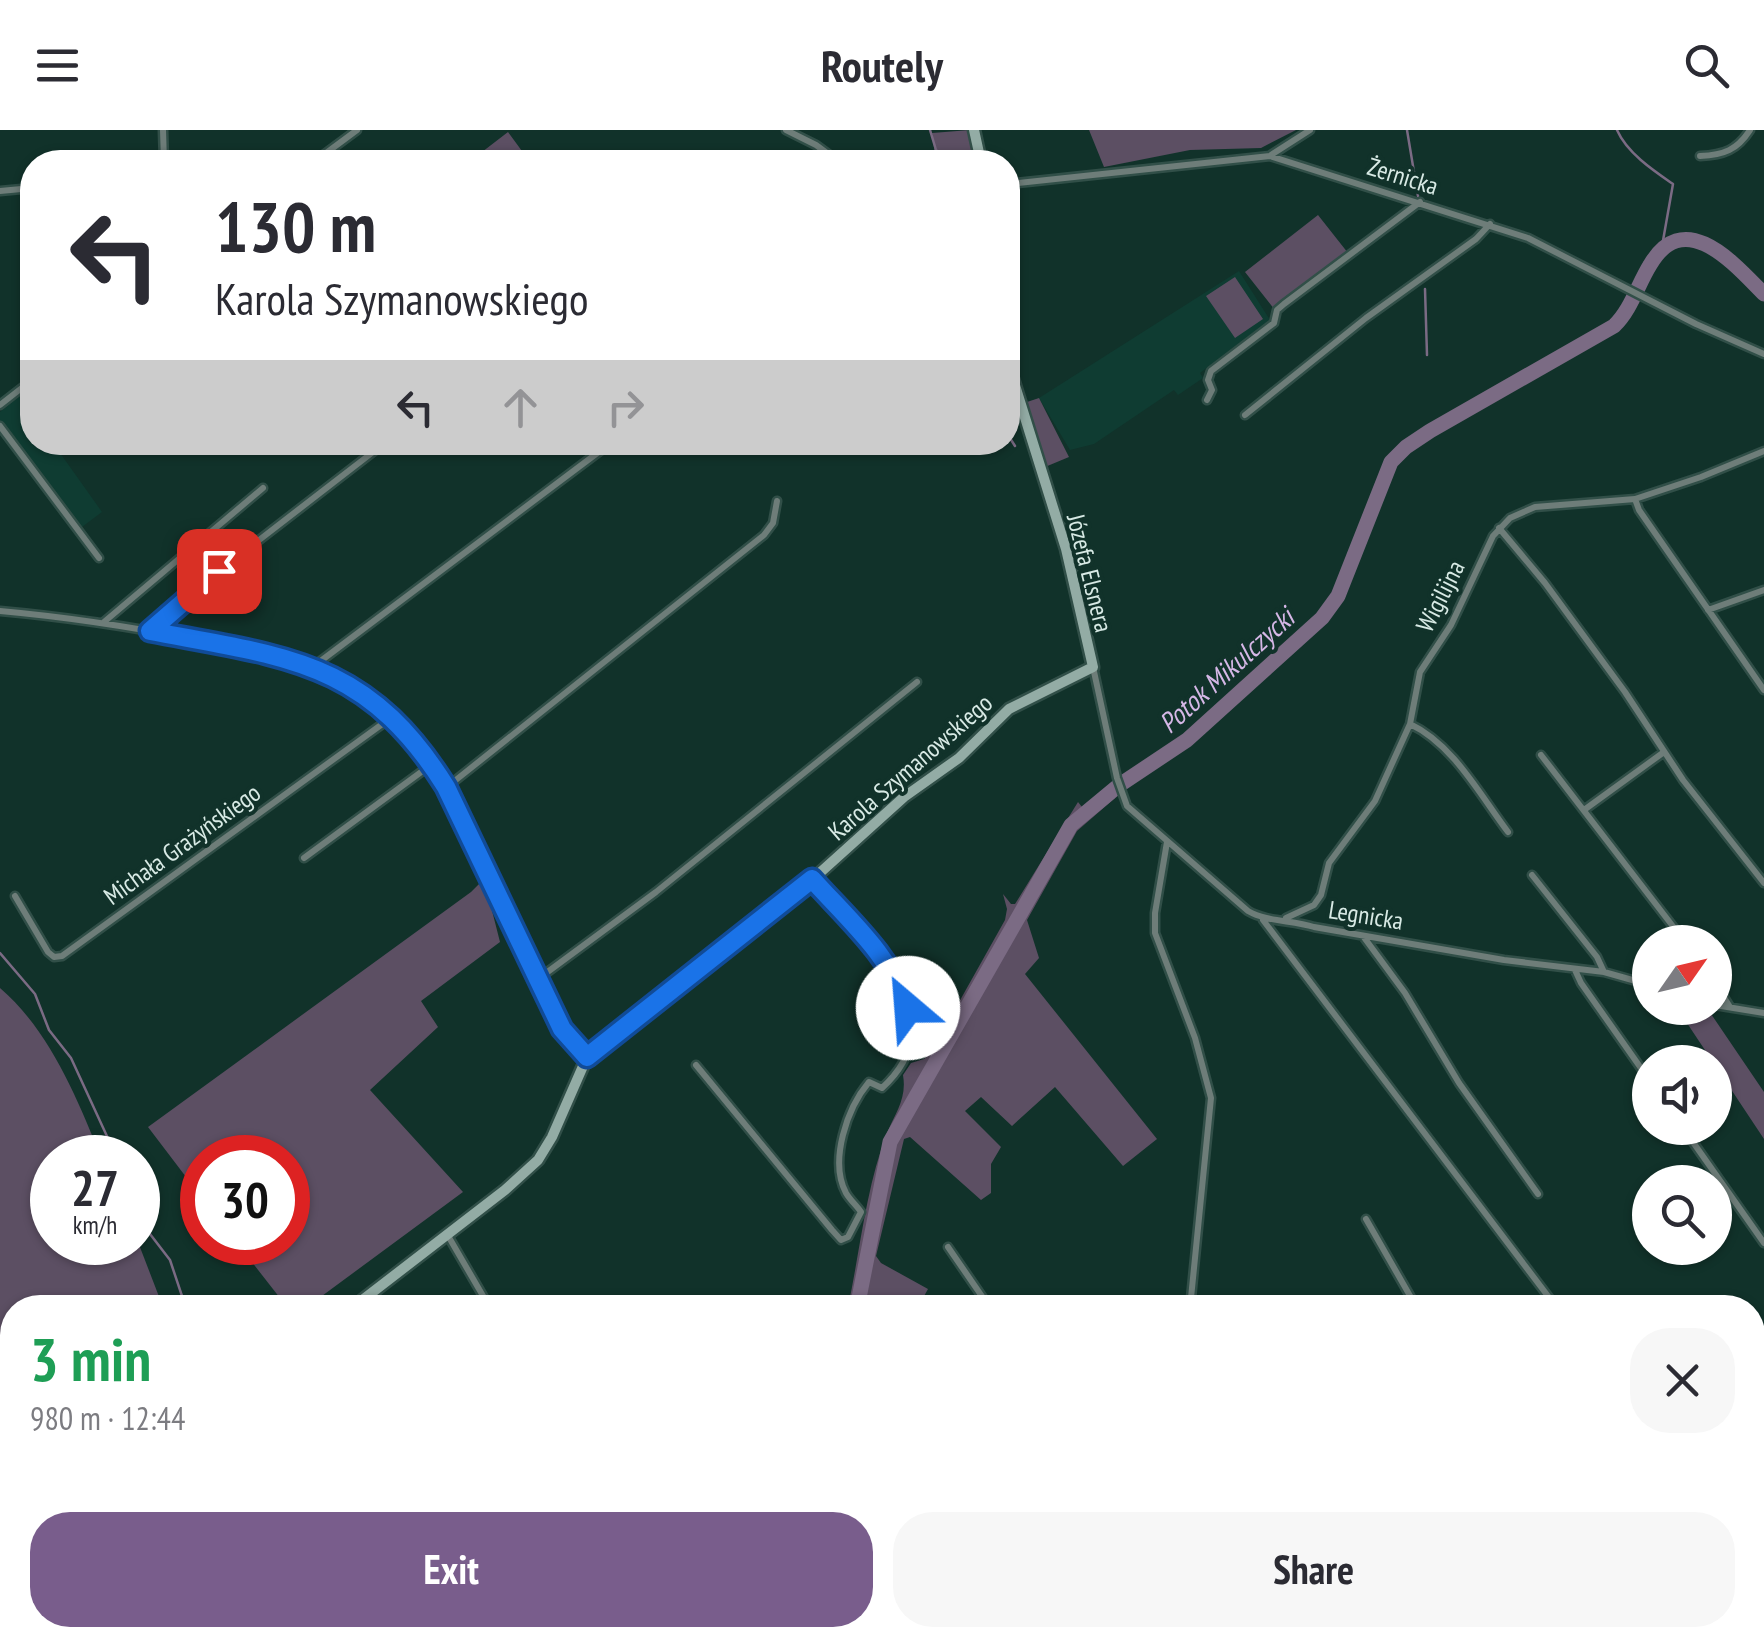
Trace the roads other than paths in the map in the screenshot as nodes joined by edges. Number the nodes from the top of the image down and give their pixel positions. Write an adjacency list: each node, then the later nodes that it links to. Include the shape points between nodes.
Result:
1 (357, 130): 5 (street)
2 (786, 130): 6 (street)
3 (1310, 130): 7 (street)
4 (1750, 130): 8 (street, via 1732,151)
5 (330, 150)
6 (823, 150)
7 (1270, 156): 9 (street, Żernicka); 10 (street, Żernicka)
8 (1700, 156)
9 (1020, 183)
10 (1420, 202): 11 (street, Żernicka); 13 (street, via 1284,304 1274,324 1211,371)
11 (1490, 224): 12 (street, Żernicka); 15 (street)
12 (1764, 354)
13 (1207, 400)
14 (1020, 401): 33 (street, Józefa Elsnera, via 1066,549)
15 (1245, 414)
16 (0, 426): 18 (street)
17 (1764, 451): 23 (street)
18 (20, 453)
19 (22, 455): 26 (street)
20 (369, 455): 31 (street)
21 (595, 455): 32 (street)
22 (263, 488): 30 (street)
23 (1635, 499): 25 (street, via 1535,507); 28 (street)
24 (777, 501): 41 (street, via 764,535)
25 (1499, 528): 37 (street, Wigilijna, via 1420,672); 38 (street)
26 (98, 558)
27 (1764, 590): 28 (street)
28 (1708, 610): 35 (street)
29 (0, 611): 30 (street)
30 (103, 622): 31 (street)
31 (150, 631): 32 (street)
32 (314, 666): 36 (street)
33 (1093, 668): 44 (street, Józefa Elsnera, via 1122,795); 47 (street, Karola Szymanowskiego, via 1009,709)
34 (917, 682): 56 (street)
35 (1764, 690)
36 (392, 716): 40 (street); 49 (street, Michała Grażyńskiego, via 62,956 48,952)
37 (1410, 724): 43 (street, via 1443,747); 50 (street, Wigilijna, via 1375,801 1329,863 1322,895)
38 (1664, 752): 42 (street); 48 (street)
39 (1542, 755): 42 (street)
40 (432, 764): 41 (street); 45 (street)
41 (446, 787): 56 (street)
42 (1584, 810): 52 (street)
43 (1508, 832)
44 (1166, 842): 51 (street); 72 (street, via 1155,933 1211,1098)
45 (304, 858)
46 (1532, 875): 55 (street)
47 (812, 879): 61 (street, Karola Szymanowskiego); 62 (street, via 895,977 912,1026 902,1067 882,1088 868,1082 841,1134 846,1194 861,1212 848,1237 842,1240 832,1230)
48 (1764, 883)
49 (15, 896)
50 (1286, 918): 51 (street, Legnicka); 53 (street, Legnicka)
51 (1262, 919): 74 (street)
52 (1671, 925)
53 (1362, 935): 54 (street, Legnicka); 64 (street)
54 (1575, 970): 55 (street, Legnicka); 60 (street)
55 (1604, 972): 57 (street, Legnicka)
56 (538, 979): 61 (street, via 562,1029)
57 (1632, 980)
58 (1732, 1008): 59 (street)
59 (1764, 1013)
60 (1632, 1055)
61 (587, 1057): 66 (street, Karola Szymanowskiego, via 538,1160)
62 (696, 1065)
63 (1695, 1145): 67 (street)
64 (1538, 1194)
65 (1366, 1218): 73 (street)
66 (446, 1232): 69 (street, Karola Szymanowskiego); 70 (street)
67 (1764, 1243)
68 (948, 1247): 71 (street)
69 (368, 1295)
70 (482, 1295)
71 (981, 1295)
72 (1191, 1295)
73 (1410, 1295)
74 (1546, 1295)

